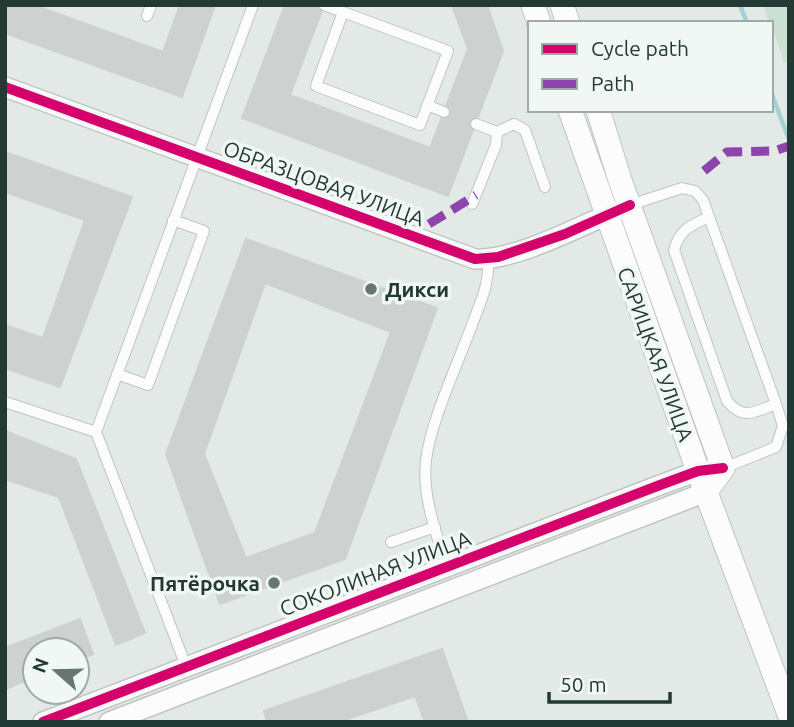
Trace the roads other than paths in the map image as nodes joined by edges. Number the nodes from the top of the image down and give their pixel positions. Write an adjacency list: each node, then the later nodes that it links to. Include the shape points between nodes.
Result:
1 (151, 5): 5 (lane)
2 (253, 5): 13 (lane)
3 (324, 5): 4 (lane)
4 (343, 12): 7 (lane, via 448,51); 7 (lane, via 316,86 420,125)
5 (147, 16)
6 (5, 87): 13 (street, ОБРАЗЦОВАЯ УЛИЦА)
7 (427, 105): 8 (lane)
8 (444, 112)
9 (571, 112): 17 (street, САРИЦКАЯ УЛИЦА)
10 (599, 112): 16 (street, САРИЦКАЯ УЛИЦА)
11 (476, 124): 12 (lane)
12 (497, 132): 14 (lane, via 514,124 525,130); 15 (lane)
13 (196, 157): 19 (lane); 20 (street, ОБРАЗЦОВАЯ УЛИЦА, via 475,259)
14 (545, 187)
15 (472, 204)
16 (630, 205): 17 (street); 18 (lane, via 682,188 695,191); 25 (street, САРИЦКАЯ УЛИЦА)
17 (606, 215): 20 (street); 26 (street, САРИЦКАЯ УЛИЦА)
18 (709, 218): 23 (lane); 23 (lane, via 684,229 674,250 727,401 736,412 746,414)
19 (173, 220): 21 (lane); 21 (lane, via 204,231 195,257 148,385)
20 (488, 259): 27 (lane, via 483,297 426,460)
21 (117, 374): 24 (lane)
22 (5, 401): 24 (lane)
23 (776, 404): 25 (lane, via 783,426 776,447)
24 (96, 432): 31 (lane)
25 (723, 468): 26 (street)
26 (702, 481): 29 (street, СОКОЛИНАЯ УЛИЦА); 30 (street, СОКОЛИНАЯ УЛИЦА); 33 (street, САРИЦКАЯ УЛИЦА)
27 (435, 527): 28 (lane); 29 (lane)
28 (391, 542)
29 (446, 566): 30 (street); 31 (street, СОКОЛИНАЯ УЛИЦА)
30 (456, 588): 32 (street, СОКОЛИНАЯ УЛИЦА)
31 (186, 666): 32 (street); 34 (street, СОКОЛИНАЯ УЛИЦА)
32 (195, 689): 35 (street, СОКОЛИНАЯ УЛИЦА)
33 (789, 714)
34 (43, 722)
35 (109, 722)

